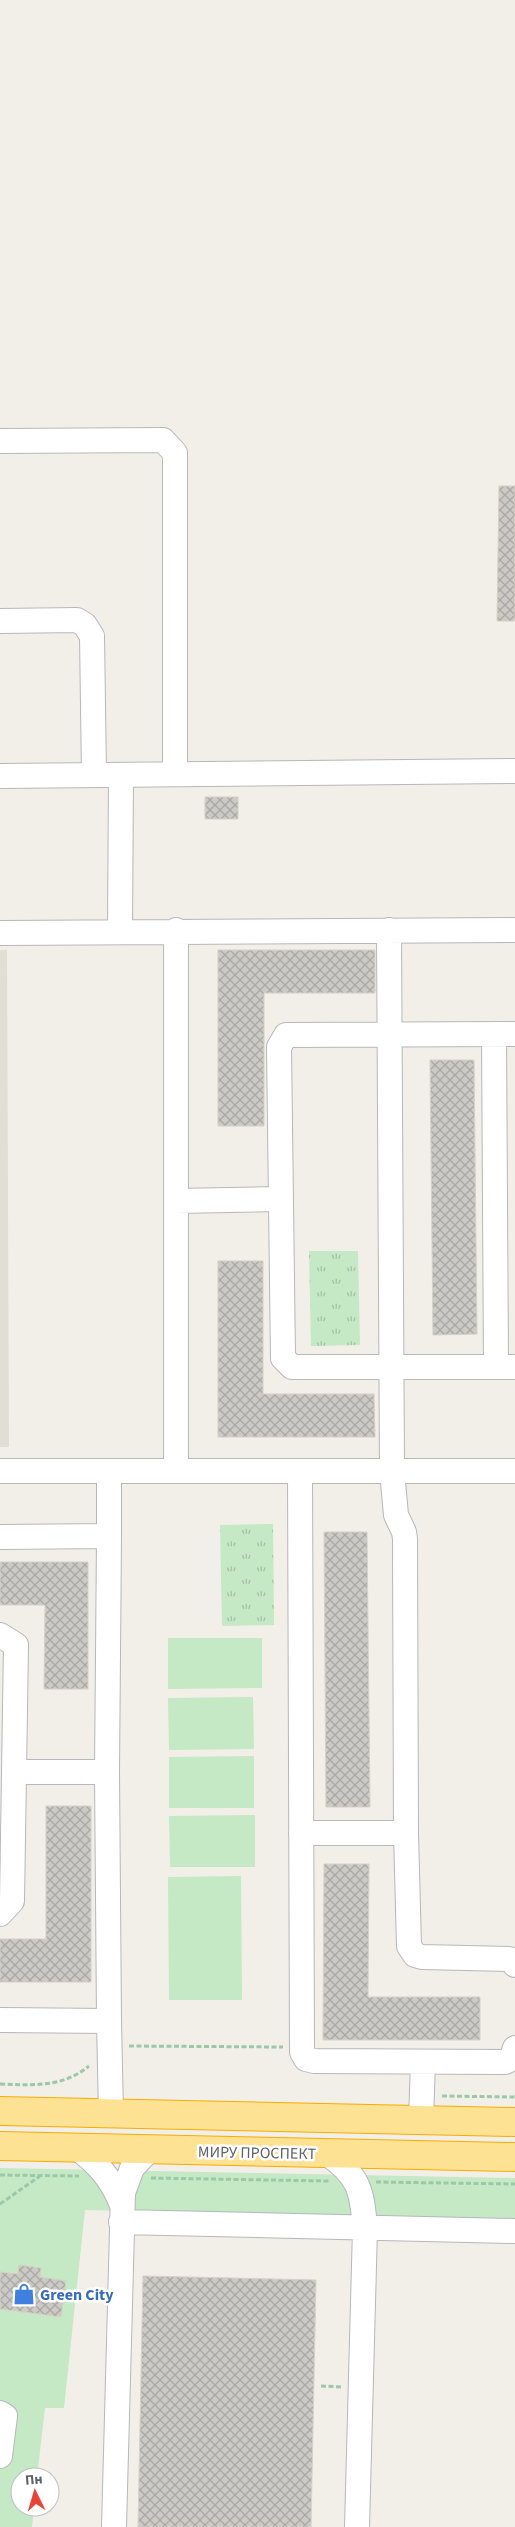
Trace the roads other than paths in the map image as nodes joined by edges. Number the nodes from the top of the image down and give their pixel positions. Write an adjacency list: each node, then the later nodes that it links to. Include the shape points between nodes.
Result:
1 (0, 441): 4 (lane, via 163,440 175,453)
2 (0, 621): 5 (lane, via 77,620 90,630)
3 (515, 771): 4 (lane)
4 (175, 774): 6 (lane)
5 (94, 775): 6 (lane); 7 (lane)
6 (121, 775): 11 (lane)
7 (0, 776)
8 (176, 930): 9 (lane); 11 (lane); 17 (lane)
9 (389, 930): 10 (lane); 13 (lane)
10 (515, 930)
11 (120, 931): 12 (lane)
12 (0, 933)
13 (390, 1034): 14 (lane); 16 (lane, via 286,1035 279,1047); 18 (lane)
14 (505, 1034): 15 (lane)
15 (505, 1174): 19 (lane)
16 (280, 1199): 17 (lane); 18 (lane, via 283,1358 292,1368)
17 (176, 1201): 22 (lane)
18 (391, 1367): 19 (lane); 24 (lane)
19 (506, 1367)
20 (0, 1471): 21 (lane)
21 (109, 1471): 22 (lane); 27 (lane)
22 (176, 1471): 23 (lane)
23 (300, 1471): 24 (lane); 31 (lane)
24 (392, 1471): 25 (lane); 32 (lane, via 396,1515 405,1539)
25 (515, 1471)
26 (0, 1536): 27 (lane)
27 (108, 1536): 30 (lane)
28 (0, 1635): 29 (lane, via 16,1645)
29 (14, 1772): 30 (lane); 33 (lane, via 12,1901)
30 (107, 1772): 36 (lane)
31 (301, 1833): 32 (lane); 38 (lane, via 302,2047 306,2059)
32 (406, 1833): 34 (lane, via 410,1951 422,1957 509,1959)
33 (0, 1914)
34 (515, 1965)
35 (0, 2020): 36 (lane)
36 (109, 2021): 41 (lane)
37 (515, 2048): 38 (lane, via 511,2059 505,2062)
38 (423, 2062): 39 (lane)
39 (421, 2108): 41 (highway); 42 (highway)
40 (0, 2112): 41 (highway)
41 (111, 2114)
42 (515, 2122)
43 (0, 2146): 44 (highway, МИРУ ПРОСПЕКТ)
44 (77, 2148): 45 (highway, МИРУ ПРОСПЕКТ); 48 (lane)
45 (150, 2149): 46 (highway, МИРУ ПРОСПЕКТ); 48 (lane)
46 (326, 2153): 47 (highway, МИРУ ПРОСПЕКТ); 50 (lane, via 357,2181 363,2200)
47 (515, 2157)
48 (118, 2177): 49 (lane)
49 (122, 2214): 50 (lane); 54 (lane)
50 (365, 2228): 51 (lane); 55 (lane)
51 (515, 2232)
52 (0, 2412): 53 (lane, via 5,2416)
53 (0, 2456)
54 (114, 2527)
55 (357, 2527)

